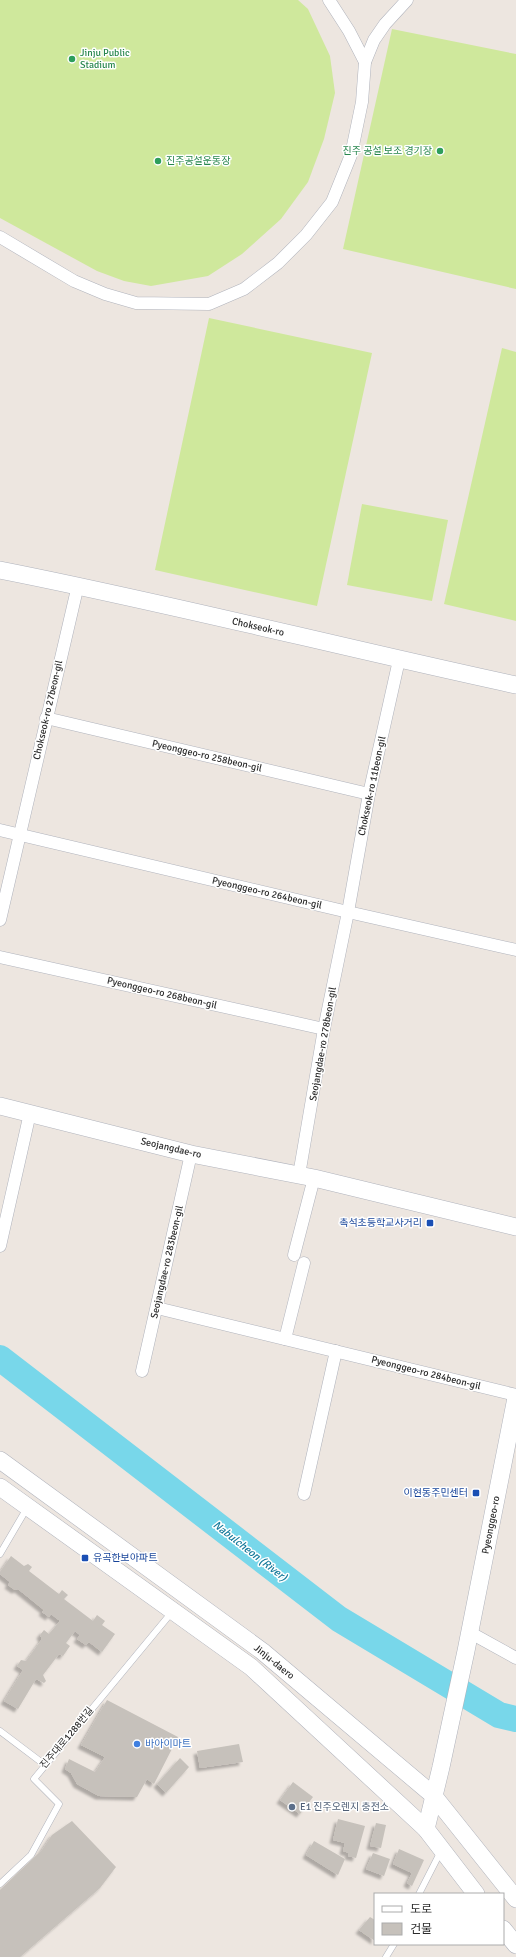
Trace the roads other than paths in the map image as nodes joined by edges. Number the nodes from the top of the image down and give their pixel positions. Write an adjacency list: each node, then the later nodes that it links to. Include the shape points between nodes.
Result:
1 (329, 0): 3 (street)
2 (407, 0): 3 (street, via 374,40)
3 (365, 62): 4 (street, via 362,102 351,155 332,202 306,235 244,289 208,304 136,303 105,294 74,280)
4 (0, 237)
5 (0, 570): 6 (street, Chokseok-ro)
6 (78, 585): 7 (street, Chokseok-ro); 9 (street, Chokseok-ro 27beon-gil)
7 (399, 660): 8 (street, Chokseok-ro); 10 (street, Chokseok-ro 11beon-gil)
8 (516, 685)
9 (46, 718): 10 (street, Pyeonggeo-ro 258beon-gil); 12 (street, Chokseok-ro 27beon-gil)
10 (369, 794): 13 (street, Chokseok-ro 11beon-gil)
11 (0, 830): 12 (street, Pyeonggeo-ro 264beon-gil)
12 (20, 834): 13 (street, Pyeonggeo-ro 264beon-gil); 14 (street, Chokseok-ro 27beon-gil)
13 (348, 912): 15 (street, Pyeonggeo-ro 264beon-gil); 17 (street, Seojangdae-ro 278beon-gil)
14 (0, 920)
15 (516, 950)
16 (0, 957): 17 (street, Pyeonggeo-ro 268beon-gil)
17 (324, 1029): 21 (street, Seojangdae-ro 278beon-gil)
18 (0, 1106): 19 (street, Seojangdae-ro)
19 (30, 1113): 20 (street, Seojangdae-ro); 23 (street)
20 (191, 1154): 21 (street, Seojangdae-ro); 26 (street, Seojangdae-ro 283beon-gil)
21 (307, 1176): 22 (street, Seojangdae-ro); 24 (street)
22 (516, 1228)
23 (0, 1246)
24 (294, 1254)
25 (304, 1263): 27 (street)
26 (157, 1308): 27 (street, Pyeonggeo-ro 284beon-gil); 29 (street, Seojangdae-ro 283beon-gil)
27 (285, 1339): 28 (street, Pyeonggeo-ro 284beon-gil)
28 (336, 1351): 30 (street, Pyeonggeo-ro 284beon-gil); 33 (street)
29 (142, 1371)
30 (516, 1397): 37 (street, Pyeonggeo-ro)
31 (0, 1460): 41 (street, Jinju-daero, via 262,1651)
32 (0, 1487): 34 (street, Jinju-daero)
33 (304, 1494)
34 (27, 1506): 35 (lane); 36 (street, Jinju-daero)
35 (0, 1554)
36 (173, 1611): 40 (lane, 진주대로1288번길); 42 (street, Jinju-daero, via 251,1667)
37 (470, 1632): 38 (street); 41 (street, Pyeonggeo-ro)
38 (516, 1658)
39 (0, 1732): 40 (lane)
40 (46, 1764): 44 (lane, 진주대로1288번길, via 34,1779 59,1804 31,1855)
41 (434, 1795): 42 (street); 47 (street, Jinju-daero)
42 (426, 1829): 43 (street, Jinju-daero)
43 (441, 1849): 45 (lane); 46 (street, Jinju-daero)
44 (0, 1884)
45 (419, 1893)
46 (475, 1893)
47 (516, 1899)
48 (504, 1930): 50 (street)
49 (393, 1945): 51 (lane)
50 (516, 1945)
51 (386, 1957)

